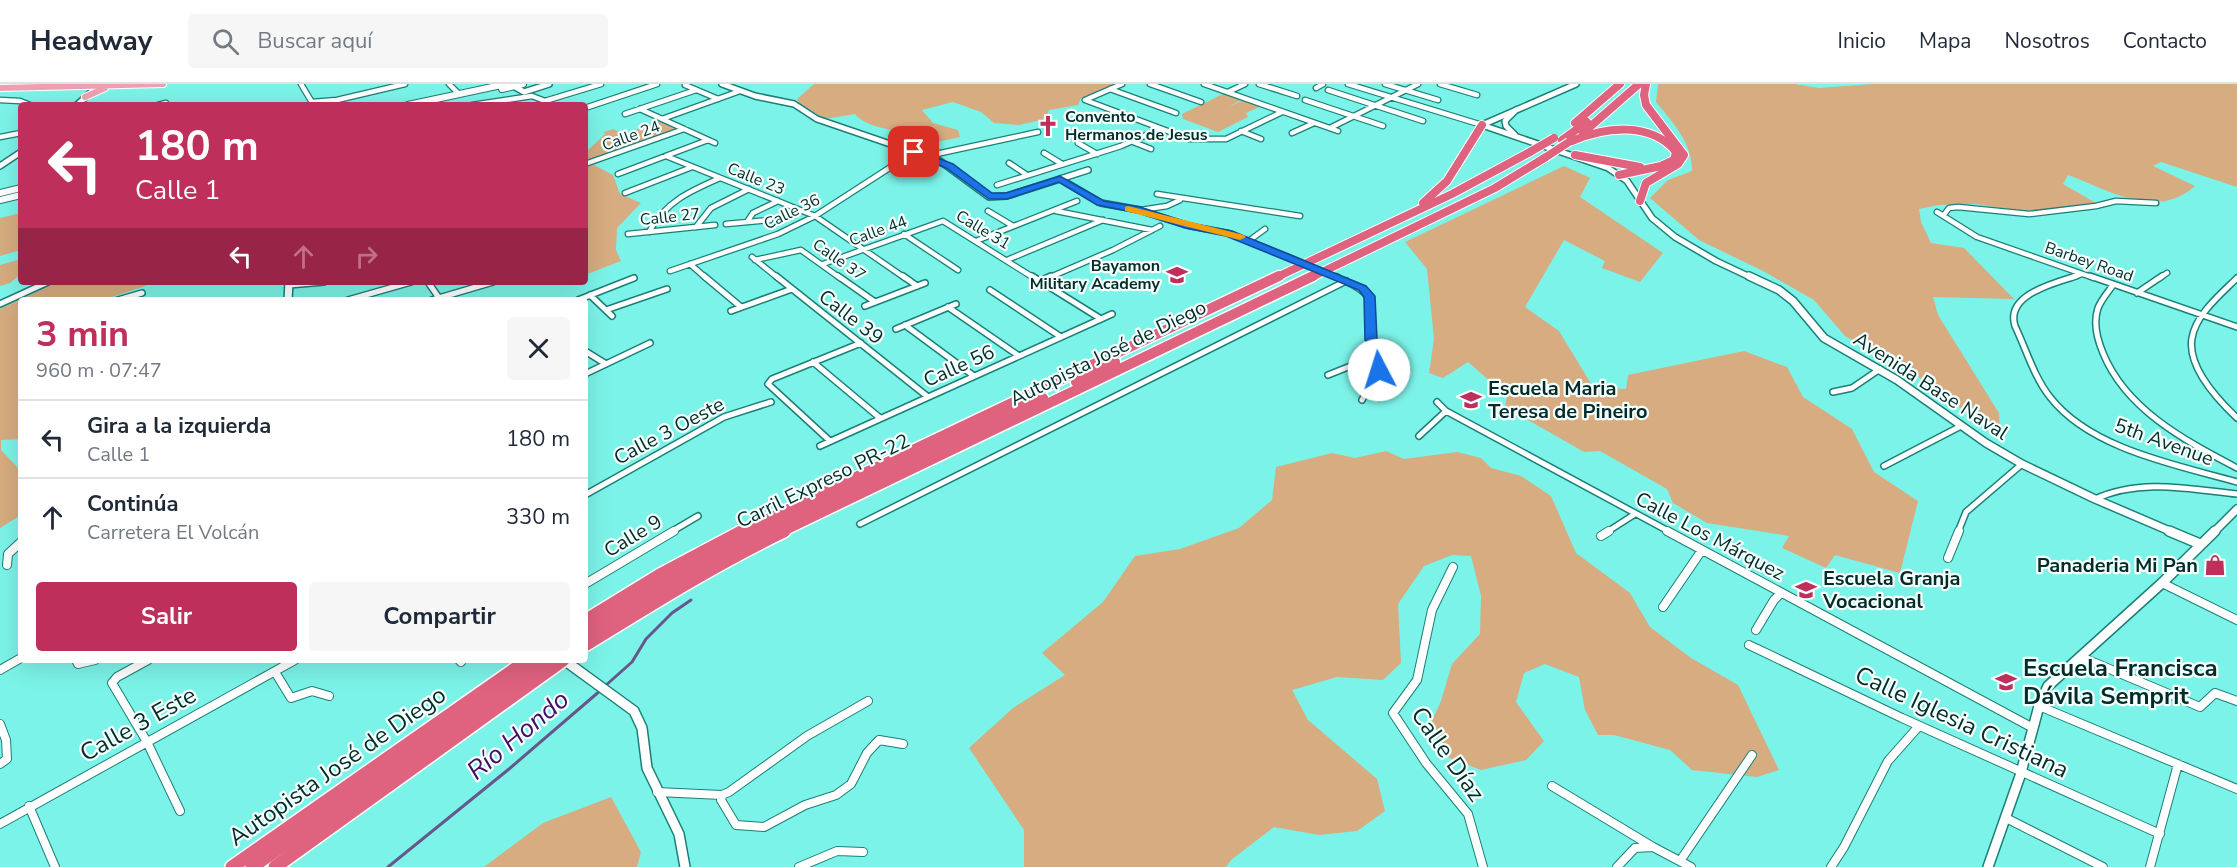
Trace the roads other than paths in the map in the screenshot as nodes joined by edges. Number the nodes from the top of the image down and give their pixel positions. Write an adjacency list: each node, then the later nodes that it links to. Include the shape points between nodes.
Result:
1 (42, 84): 2 (main road); 31 (main road)
2 (49, 84)
3 (163, 84): 27 (main road)
4 (301, 84): 49 (street)
5 (405, 84): 50 (street)
6 (449, 84): 38 (street)
7 (523, 84): 28 (main road)
8 (549, 84): 28 (street, via 523,93)
9 (601, 84): 55 (street)
10 (657, 84): 59 (street)
11 (722, 84): 36 (street)
12 (1122, 84): 32 (street)
13 (1150, 84): 56 (street)
14 (1204, 84): 37 (street)
15 (1245, 84): 37 (street)
16 (1259, 84): 40 (street)
17 (1348, 84): 42 (street)
18 (1385, 84): 35 (street)
19 (1418, 84): 35 (street)
20 (1440, 84): 39 (street)
21 (1576, 84): 58 (street)
22 (1620, 84): 84 (highway, Autopista José de Diego)
23 (1630, 84): 84 (highway)
24 (1640, 84): 84 (highway, Autopista José de Diego, via 1610,111)
25 (1646, 84): 104 (highway, via 1647,106 1684,155 1680,162)
26 (99, 85): 27 (main road); 30 (main road); 41 (street)
27 (122, 85): 41 (main road)
28 (509, 85): 38 (main road); 52 (main road)
29 (685, 85): 33 (street)
30 (75, 86): 31 (main road); 41 (main road, via 87,89)
31 (0, 87)
32 (1110, 89): 63 (street); 73 (street, via 1085,100)
33 (696, 90): 43 (street); 60 (street)
34 (1328, 90): 57 (street)
35 (1406, 90): 42 (street); 46 (street)
36 (741, 91): 43 (street); 89 (street, via 794,104 817,119)
37 (1227, 92): 61 (street)
38 (459, 94): 51 (main road)
39 (1477, 95)
40 (1296, 96)
41 (85, 97): 48 (street)
42 (1392, 97): 57 (street); 62 (street); 62 (street)
43 (718, 99): 66 (street)
44 (0, 100): 47 (street)
45 (1305, 100): 65 (street)
46 (1438, 100)
47 (21, 102)
48 (80, 102)
49 (312, 102)
50 (317, 102)
51 (422, 102)
52 (440, 102)
53 (492, 102): 54 (street, via 532,96)
54 (543, 102)
55 (548, 102)
56 (1201, 102)
57 (1376, 105): 65 (street); 67 (street)
58 (1522, 106): 69 (street); 81 (street, via 1505,121)
59 (588, 107)
60 (640, 109): 64 (street); 66 (street)
61 (1282, 112): 68 (street); 74 (street)
62 (1439, 112): 69 (street)
63 (1176, 113)
64 (625, 114)
65 (1353, 117): 70 (street); 71 (street)
66 (662, 119): 72 (street)
67 (1423, 121)
68 (1314, 123): 71 (street); 77 (street)
69 (1482, 125): 81 (street, Avenida Base Naval); 142 (highway, via 1437,192)
70 (1379, 126)
71 (1330, 128): 75 (street)
72 (684, 129): 83 (street); 97 (street, Calle 24)
73 (1160, 129): 74 (street, via 1199,140 1226,139); 85 (street)
74 (1241, 131): 82 (street)
75 (1338, 131)
76 (1038, 132): 96 (street)
77 (1292, 133)
78 (18, 134): 80 (street)
79 (1113, 134): 85 (street)
80 (0, 137)
81 (1518, 138): 94 (street, Avenida Base Naval)
82 (1261, 139)
83 (708, 140): 86 (street); 95 (street)
84 (1564, 140): 93 (highway, Autopista José de Diego, bridge); 93 (highway, Autopista José de Diego, bridge); 102 (highway, via 1606,130 1653,136 1671,146 1676,155 1669,163)
85 (1132, 141): 88 (street); 91 (street)
86 (715, 143)
87 (1078, 143): 91 (street)
88 (1151, 149)
89 (914, 152): 96 (street); 126 (street, Calle 36)
90 (1044, 153): 99 (street)
91 (1097, 153): 99 (street)
92 (18, 154): 100 (street)
93 (1538, 155): 142 (highway, Autopista José de Diego); 240 (highway, Carril Expreso PR-22, via 1462,197 751,537 654,591); 241 (highway, Autopista José de Diego, via 1495,188 744,550)
94 (1575, 155): 102 (highway); 107 (street, Avenida Base Naval)
95 (666, 156): 101 (street, Calle 23); 105 (street)
96 (927, 156): 109 (street, via 949,166 989,196 1007,196)
97 (588, 163)
98 (1009, 164): 106 (street)
99 (1062, 164): 106 (street)
100 (0, 166)
101 (693, 167): 108 (street, Calle 23); 114 (street)
102 (1655, 168): 107 (highway)
103 (1088, 170): 109 (street)
104 (1664, 170): 107 (highway); 121 (highway, via 1644,185)
105 (618, 174)
106 (1027, 175): 110 (street)
107 (1621, 177): 121 (street, Avenida Base Naval)
108 (720, 178): 112 (street, Calle 23); 139 (street, via 667,204 656,215)
109 (1060, 179): 123 (street, via 1101,203)
110 (997, 185)
111 (18, 189): 113 (main road)
112 (749, 189): 119 (street, Calle 23); 136 (street, via 706,212)
113 (0, 193)
114 (625, 193)
115 (1157, 194): 118 (street)
116 (18, 195): 117 (main road)
117 (0, 199)
118 (1180, 199): 123 (street, via 1167,206); 127 (street)
119 (778, 201): 126 (street, Calle 23); 131 (street, via 753,213)
120 (1077, 201): 124 (street)
121 (1640, 201): 199 (street, Avenida Base Naval, via 1652,218 1675,237 1779,290 1824,338)
122 (2156, 203): 153 (street, Barbey Road, via 2116,201 2029,214 1958,207 1940,214 1977,237)
123 (1140, 210): 143 (street)
124 (1054, 211): 129 (street); 134 (street)
125 (999, 212): 134 (street, via 990,212)
126 (815, 216): 145 (street, Calle 23); 148 (street, Calle 36, via 778,234)
127 (1300, 216)
128 (770, 219): 131 (street)
129 (1103, 220): 138 (street); 147 (street)
130 (943, 221): 141 (street, Calle 44); 144 (street, Calle 31)
131 (747, 222): 132 (street)
132 (726, 224)
133 (715, 225): 136 (street, Calle 27)
134 (1013, 226): 144 (street)
135 (1160, 226): 138 (street)
136 (696, 227): 139 (street, Calle 27)
137 (1265, 229): 143 (street)
138 (1153, 230): 156 (street)
139 (649, 232): 140 (street, Calle 27)
140 (628, 234)
141 (904, 234): 145 (street, Calle 44); 150 (street)
142 (1365, 236): 237 (highway, Autopista José de Diego, via 753,525)
143 (1250, 240): 157 (street, bridge)
144 (976, 241): 147 (street, Calle 31)
145 (864, 248): 149 (street, Calle 44); 163 (street, Calle 23)
146 (753, 259): 149 (street, Calle 37, via 801,250); 166 (street, Calle 39)
147 (1007, 260): 156 (street, Calle 31)
148 (690, 264): 151 (street, Calle 36); 180 (street)
149 (823, 264): 176 (street, Calle 37)
150 (958, 270)
151 (670, 271)
152 (2167, 273): 170 (street)
153 (2082, 274): 162 (street, Barbey Road); 218 (street, 5th Avenue, via 2028,295 2017,305 2013,319 2053,401 2097,434 2139,452)
154 (634, 278): 171 (street)
155 (2237, 278): 164 (street)
156 (1040, 281): 187 (street, Calle 31)
157 (1346, 281): 195 (street, via 1369,296 1371,340); 225 (street)
158 (925, 283): 163 (street)
159 (41, 285): 177 (street)
160 (400, 285): 173 (street)
161 (482, 285): 174 (street)
162 (2113, 285): 170 (street, Barbey Road); 217 (street, via 2098,308 2095,330 2113,376 2138,405 2194,445)
163 (917, 286): 176 (street)
164 (2227, 288): 168 (street); 186 (street)
165 (667, 289): 182 (street)
166 (792, 289): 180 (street); 193 (street, Calle 39)
167 (990, 290): 191 (street)
168 (2237, 291)
169 (142, 293): 172 (street)
170 (2137, 293): 186 (street, Barbey Road)
171 (590, 295): 175 (street); 182 (street)
172 (128, 297)
173 (358, 297)
174 (442, 297)
175 (585, 297)
176 (875, 302): 179 (street)
177 (0, 304)
178 (956, 304): 181 (street)
179 (865, 306)
180 (741, 307): 183 (street)
181 (948, 307): 188 (street); 196 (street)
182 (606, 310): 185 (street)
183 (731, 311)
184 (1112, 314): 187 (street, Calle 56)
185 (612, 316)
186 (2203, 316): 189 (street, Barbey Road); 210 (street, via 2192,339 2196,363 2206,383)
187 (1101, 319): 191 (street, Calle 56)
188 (905, 325): 190 (street); 202 (street)
189 (2237, 327)
190 (896, 329)
191 (1061, 337): 196 (street, Calle 56)
192 (650, 343): 198 (street)
193 (861, 343): 197 (street); 204 (street, Calle 39)
194 (588, 353): 198 (street)
195 (1387, 354): 201 (street); 205 (street)
196 (1019, 356): 202 (street, Calle 56)
197 (813, 362): 209 (street); 213 (street, via 768,384)
198 (606, 364): 200 (street)
199 (1880, 369): 203 (street, via 1850,389); 211 (street, Avenida Base Naval)
200 (588, 373)
201 (1328, 375)
202 (975, 376): 204 (street, Calle 56)
203 (1833, 392)
204 (928, 397): 209 (street, Calle 56)
205 (1362, 400)
206 (771, 402): 219 (street, Calle 3 Oeste, via 724,417)
207 (1437, 402): 208 (street, Calle Los Márquez)
208 (1446, 411): 212 (street); 223 (street, Calle Los Márquez)
209 (880, 418): 213 (street, Calle 56)
210 (2237, 418)
211 (1961, 426): 215 (street, Avenida Base Naval); 216 (street)
212 (1419, 436)
213 (830, 441): 214 (street, Calle 56)
214 (820, 446)
215 (2022, 464): 221 (street, Avenida Base Naval); 230 (street, via 1966,512)
216 (1884, 466)
217 (2237, 468)
218 (2237, 482)
219 (588, 493)
220 (2237, 494): 221 (street, via 2180,488 2120,488)
221 (2095, 499): 227 (street, Avenida Base Naval)
222 (2237, 509): 227 (street)
223 (1635, 514): 226 (street); 229 (street, Calle Los Márquez)
224 (698, 516): 233 (street, Calle 9)
225 (860, 524)
226 (1601, 536)
227 (2200, 544): 234 (street)
228 (18, 545): 231 (street, via 8,554)
229 (1702, 550): 235 (street, Calle Los Márquez); 236 (street)
230 (1948, 558)
231 (7, 565)
232 (1453, 567): 285 (street, Calle Díaz, via 1432,610 1417,680 1393,713 1426,763 1468,814)
233 (588, 582)
234 (2162, 583): 238 (street); 243 (street)
235 (1781, 593): 239 (street); 260 (street, Calle Los Márquez)
236 (1663, 607)
237 (588, 619)
238 (2237, 620)
239 (1756, 630)
240 (588, 639)
241 (588, 639)
242 (1749, 645): 259 (street, Calle Iglesia Cristiana)
243 (2081, 657): 255 (street, via 2200,707 2216,693); 257 (street, via 2048,686)
244 (18, 660): 251 (street)
245 (143, 663): 261 (street, via 112,683)
246 (290, 663): 252 (street, Calle 3 Este)
247 (526, 663): 253 (highway, Autopista José de Diego)
248 (543, 663): 253 (highway)
249 (558, 663): 253 (highway, Autopista José de Diego)
250 (568, 663): 269 (street, via 634,711 642,728 646,768)
251 (0, 670)
252 (275, 672): 254 (street, via 291,698 312,691); 261 (street, Calle 3 Este)
253 (509, 686): 280 (highway, Autopista José de Diego); 281 (highway); 282 (highway, Autopista José de Diego)
254 (329, 696)
255 (2237, 701)
256 (868, 702): 270 (street, via 807,736)
257 (2039, 706): 260 (street); 265 (street)
258 (0, 724): 264 (street, via 7,759)
259 (1919, 726): 266 (street, Calle Iglesia Cristiana); 288 (street, via 1888,761)
260 (2033, 728): 266 (street)
261 (147, 742): 271 (street, Calle 3 Este); 272 (street)
262 (903, 744): 270 (street, via 879,740 867,753 851,784 836,795 805,805 764,827 736,825 721,800)
263 (1752, 755): 278 (street)
264 (0, 764)
265 (2178, 764): 268 (street); 275 (street)
266 (2022, 771): 273 (street); 275 (street, Calle Iglesia Cristiana)
267 (1552, 786): 276 (street)
268 (2237, 789)
269 (657, 792): 270 (street); 283 (street, via 679,834)
270 (722, 795)
271 (29, 806): 274 (street, Calle 3 Este); 279 (street)
272 (180, 811)
273 (2006, 818): 289 (street); 290 (street)
274 (0, 824)
275 (2160, 834): 291 (street)
276 (1653, 847): 278 (street); 286 (street, via 1635,848)
277 (863, 852): 284 (street, via 837,851)
278 (1680, 861): 287 (street)
279 (55, 867)
280 (232, 867)
281 (252, 867)
282 (275, 867)
283 (685, 867)
284 (799, 867)
285 (1483, 867)
286 (1617, 867)
287 (1691, 867)
288 (1831, 867)
289 (1988, 867)
290 (2103, 867)
291 (2150, 867)

